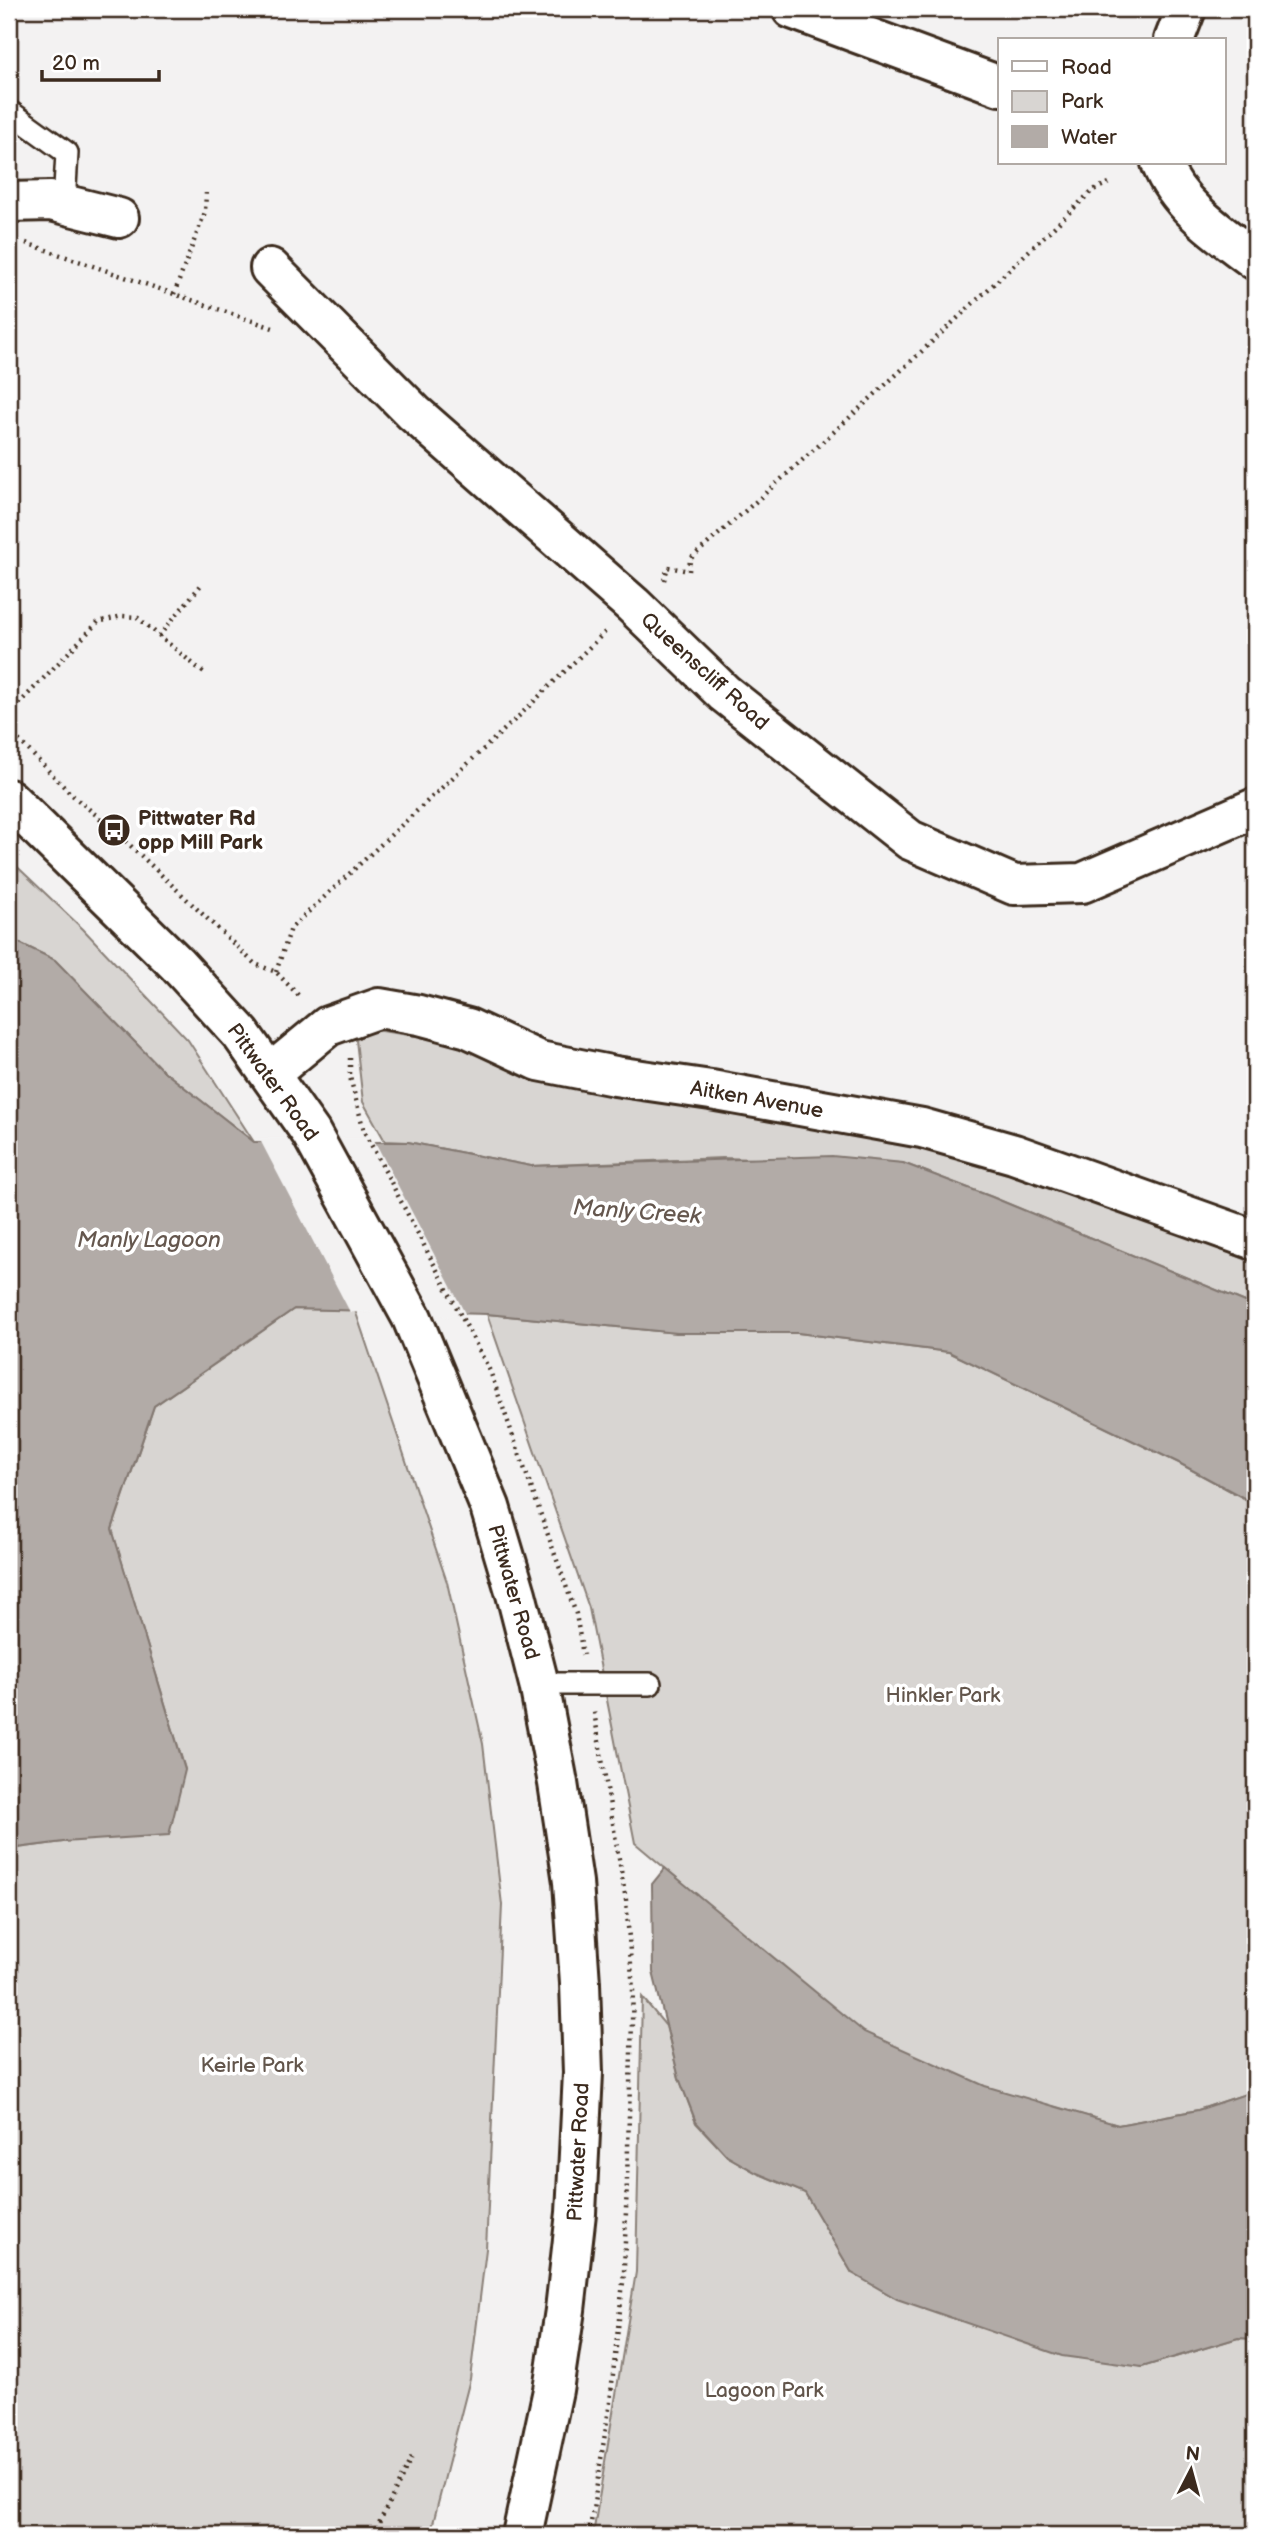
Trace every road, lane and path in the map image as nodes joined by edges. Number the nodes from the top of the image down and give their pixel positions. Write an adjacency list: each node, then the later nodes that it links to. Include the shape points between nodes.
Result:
1 (792, 9): 4 (street)
2 (1186, 9): 3 (street)
3 (1175, 38)
4 (998, 85)
5 (9, 111): 10 (lane, via 67,153)
6 (1162, 164): 13 (street, via 1180,197)
7 (1109, 183): 17 (path, via 1093,190 954,324 690,559 688,570 668,567)
8 (206, 192): 15 (path, via 205,212)
9 (9, 202): 10 (street)
10 (64, 204): 11 (street)
11 (119, 218)
12 (22, 242): 15 (path)
13 (1255, 260)
14 (271, 268): 25 (street, Queenscliff Road, via 414,413 633,605 724,693 910,840 1014,885 1082,883)
15 (174, 294): 16 (path)
16 (278, 330)
17 (666, 579)
18 (201, 585): 19 (path)
19 (159, 636): 21 (path); 22 (path, via 137,617 98,622)
20 (595, 641): 26 (path, via 291,928)
21 (204, 673)
22 (9, 714)
23 (9, 730): 26 (path, via 71,794 255,964)
24 (9, 799): 28 (street, Pittwater Road, via 177,964)
25 (1255, 807)
26 (276, 972): 27 (path)
27 (328, 1026): 28 (street, Aitken Avenue); 29 (street, Aitken Avenue, via 379,1008 468,1028 539,1061 922,1128 1014,1154); 30 (path, via 350,1054 350,1077 364,1131)
28 (271, 1073): 31 (street, Pittwater Road, via 311,1133 412,1318 490,1507)
29 (1255, 1240)
30 (464, 1322)
31 (540, 1684): 32 (lane); 35 (street, Pittwater Road, via 573,1882 583,2073 576,2213 565,2310)
32 (650, 1684)
33 (413, 2455): 34 (path)
34 (373, 2535)
35 (522, 2535)

